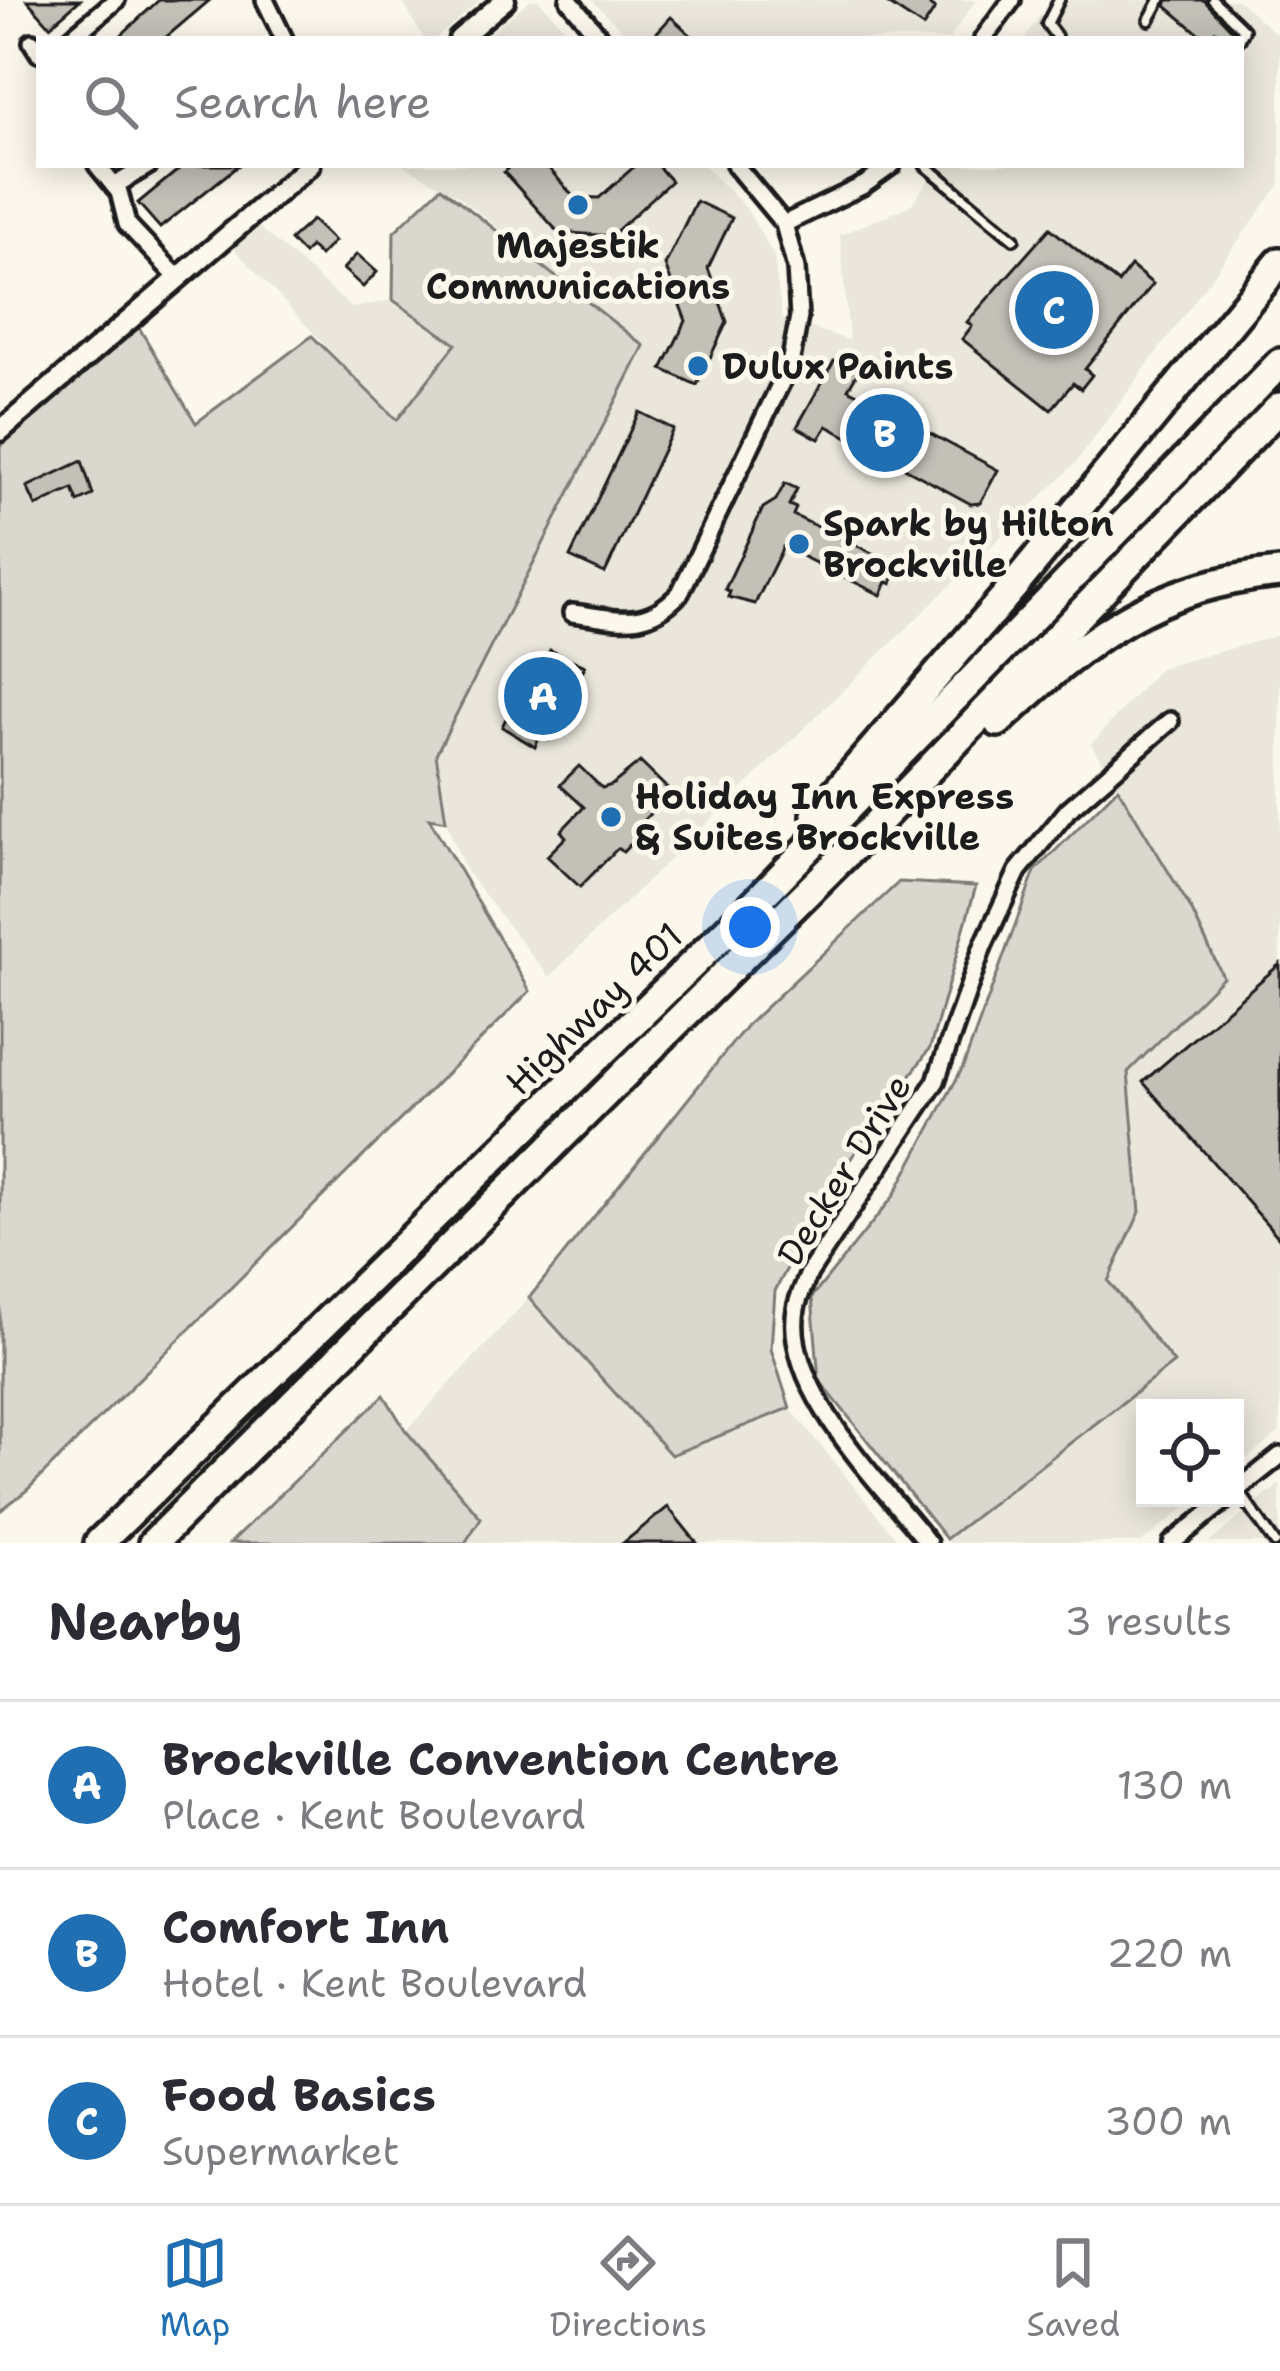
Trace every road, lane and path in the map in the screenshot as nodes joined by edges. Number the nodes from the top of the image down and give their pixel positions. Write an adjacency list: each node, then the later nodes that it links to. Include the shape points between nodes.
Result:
1 (116, 0): 11 (street)
2 (265, 0): 12 (street)
3 (505, 0): 13 (street)
4 (569, 0): 14 (street)
5 (1012, 0): 10 (street)
6 (1059, 0): 15 (lane, via 1047,24)
7 (1160, 0): 9 (lane)
8 (1213, 0): 16 (lane, via 1244,29)
9 (1149, 20)
10 (991, 34)
11 (74, 36)
12 (283, 36)
13 (462, 36)
14 (599, 36)
15 (1056, 36)
16 (1241, 36)
17 (99, 168): 23 (street)
18 (144, 168): 23 (street)
19 (306, 168): 27 (street)
20 (737, 168): 24 (street)
21 (888, 168): 24 (street)
22 (929, 168): 25 (lane)
23 (114, 186): 27 (street, via 127,224)
24 (784, 224): 32 (street, via 799,317 790,364 680,593 659,616)
25 (1014, 239)
26 (1280, 262): 35 (highway, via 781,855)
27 (177, 277): 30 (street)
28 (1280, 363): 35 (highway, Highway 401)
29 (1280, 407): 34 (highway, Highway 401)
30 (0, 431)
31 (1280, 573): 34 (highway, via 1175,592 1128,616)
32 (572, 613)
33 (1170, 721): 42 (street, Decker Drive, via 1068,810 1018,871 936,1081 809,1273 796,1308 806,1378)
34 (872, 829): 41 (highway, Highway 401)
35 (749, 908): 40 (highway, Highway 401)
36 (1280, 1456): 37 (street)
37 (1244, 1485)
38 (1244, 1505): 44 (lane)
39 (1217, 1507): 43 (street)
40 (99, 1543)
41 (153, 1543)
42 (928, 1543)
43 (1172, 1543)
44 (1275, 1543)

